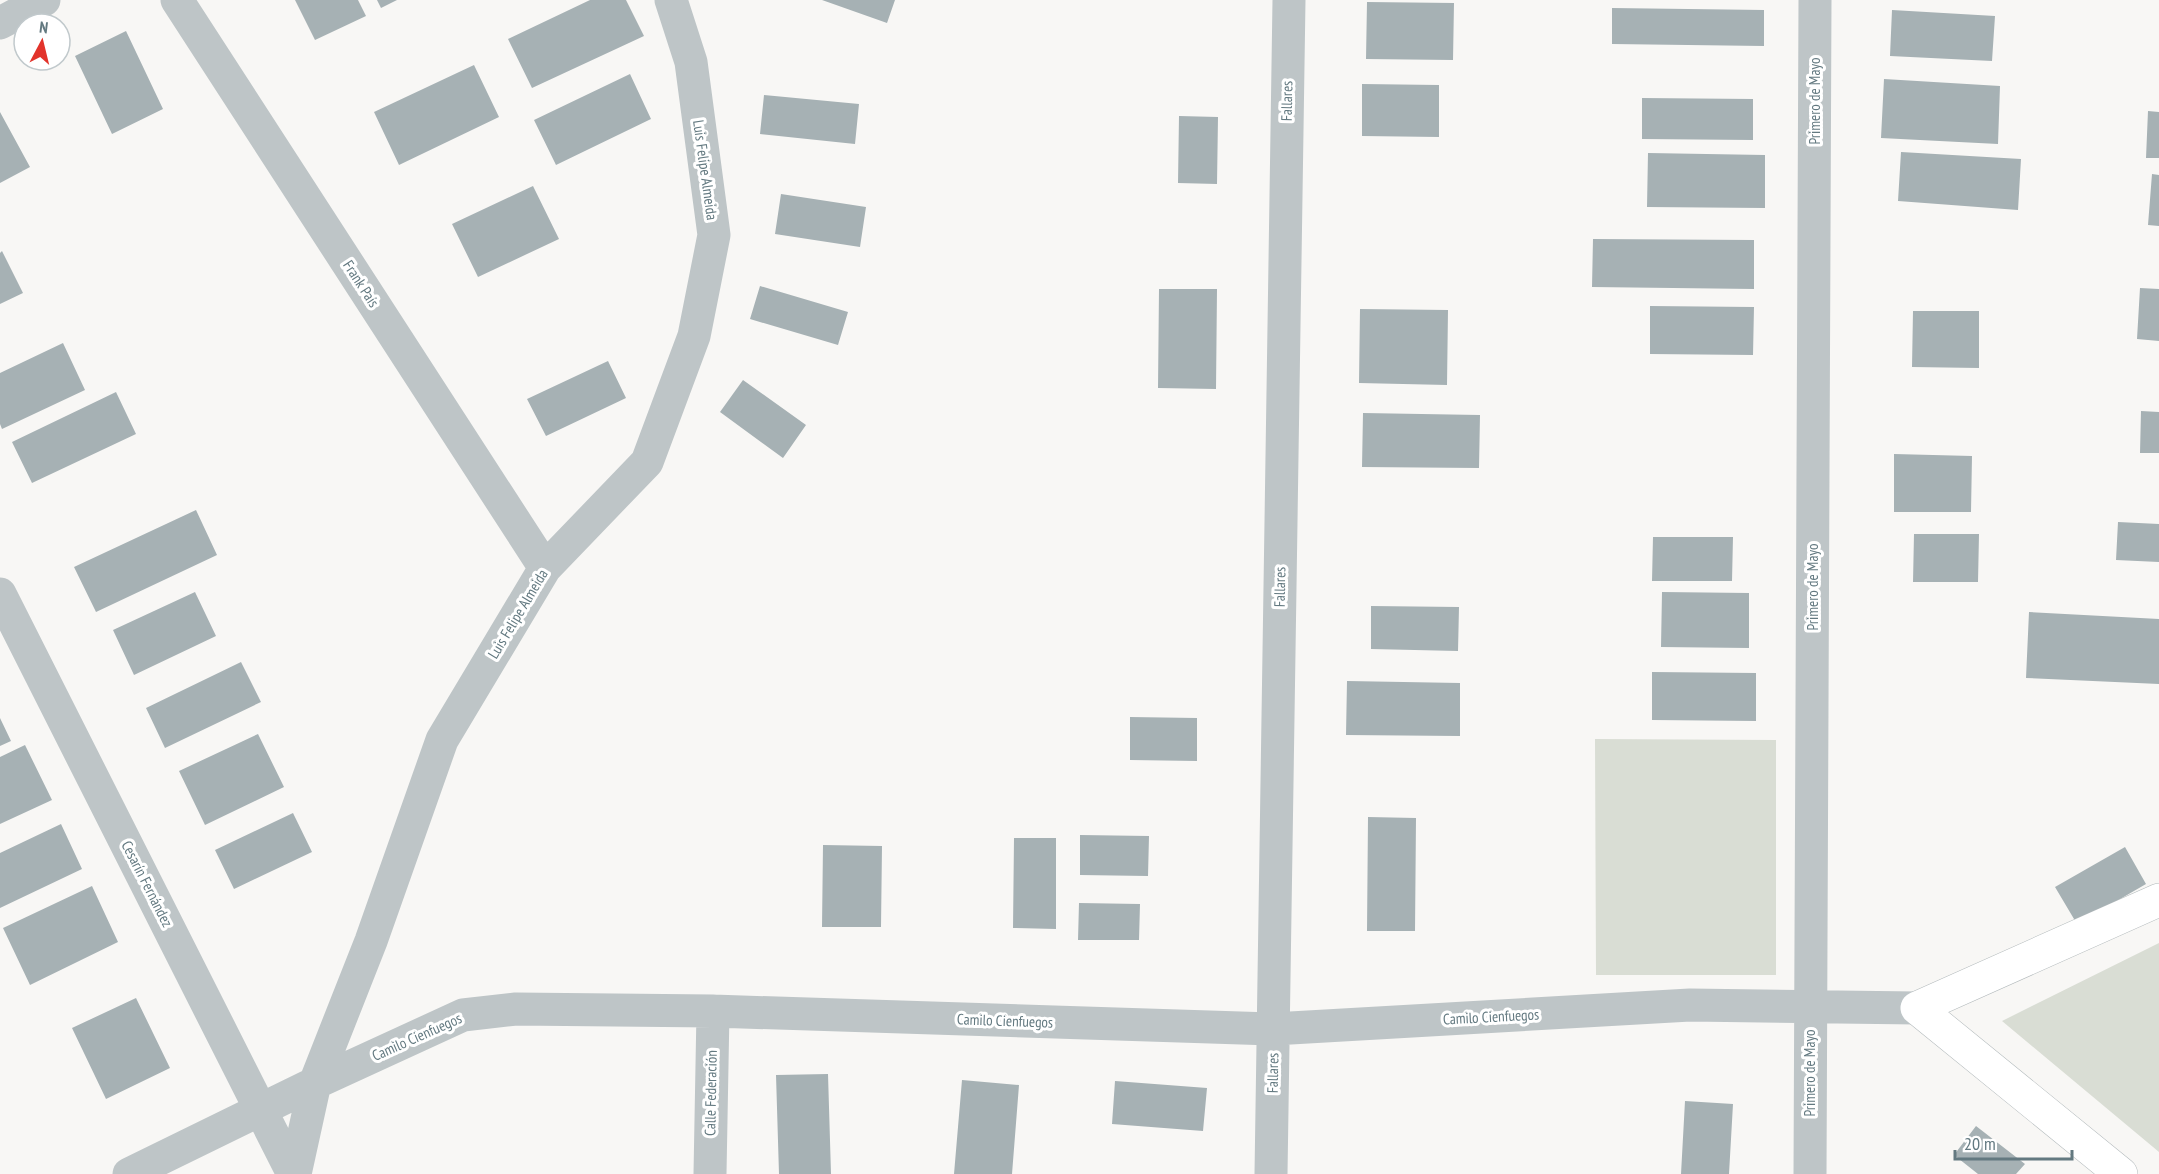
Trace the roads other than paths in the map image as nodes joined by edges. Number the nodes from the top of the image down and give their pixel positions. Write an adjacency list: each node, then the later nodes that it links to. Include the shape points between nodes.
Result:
1 (44, 0): 6 (street)
2 (177, 0): 7 (street, Frank País)
3 (671, 0): 7 (street, Luis Felipe Almeida, via 691,62 714,235 694,336 646,462)
4 (1289, 0): 13 (street, Fallares)
5 (1815, 0): 10 (street, Primero de Mayo)
6 (0, 23)
7 (545, 568): 14 (street, Luis Felipe Almeida, via 442,740 371,941)
8 (0, 594): 15 (street, Cesarín Fernández)
9 (2159, 900): 11 (main road)
10 (1810, 1007): 11 (street, Camilo Cienfuegos); 13 (street, Camilo Cienfuegos, via 1690,1005); 20 (street, Primero de Mayo)
11 (1917, 1008): 21 (main road)
12 (713, 1011): 13 (street, Camilo Cienfuegos); 14 (street, Camilo Cienfuegos, via 516,1009 463,1015); 18 (street, Calle Federación)
13 (1274, 1029): 19 (street, Fallares)
14 (315, 1083): 15 (street, Camilo Cienfuegos); 17 (street, Luis Felipe Almeida)
15 (260, 1108): 16 (street, Camilo Cienfuegos); 17 (street, Cesarín Fernández)
16 (129, 1174)
17 (294, 1174)
18 (710, 1174)
19 (1271, 1174)
20 (1810, 1174)
21 (2121, 1174)

